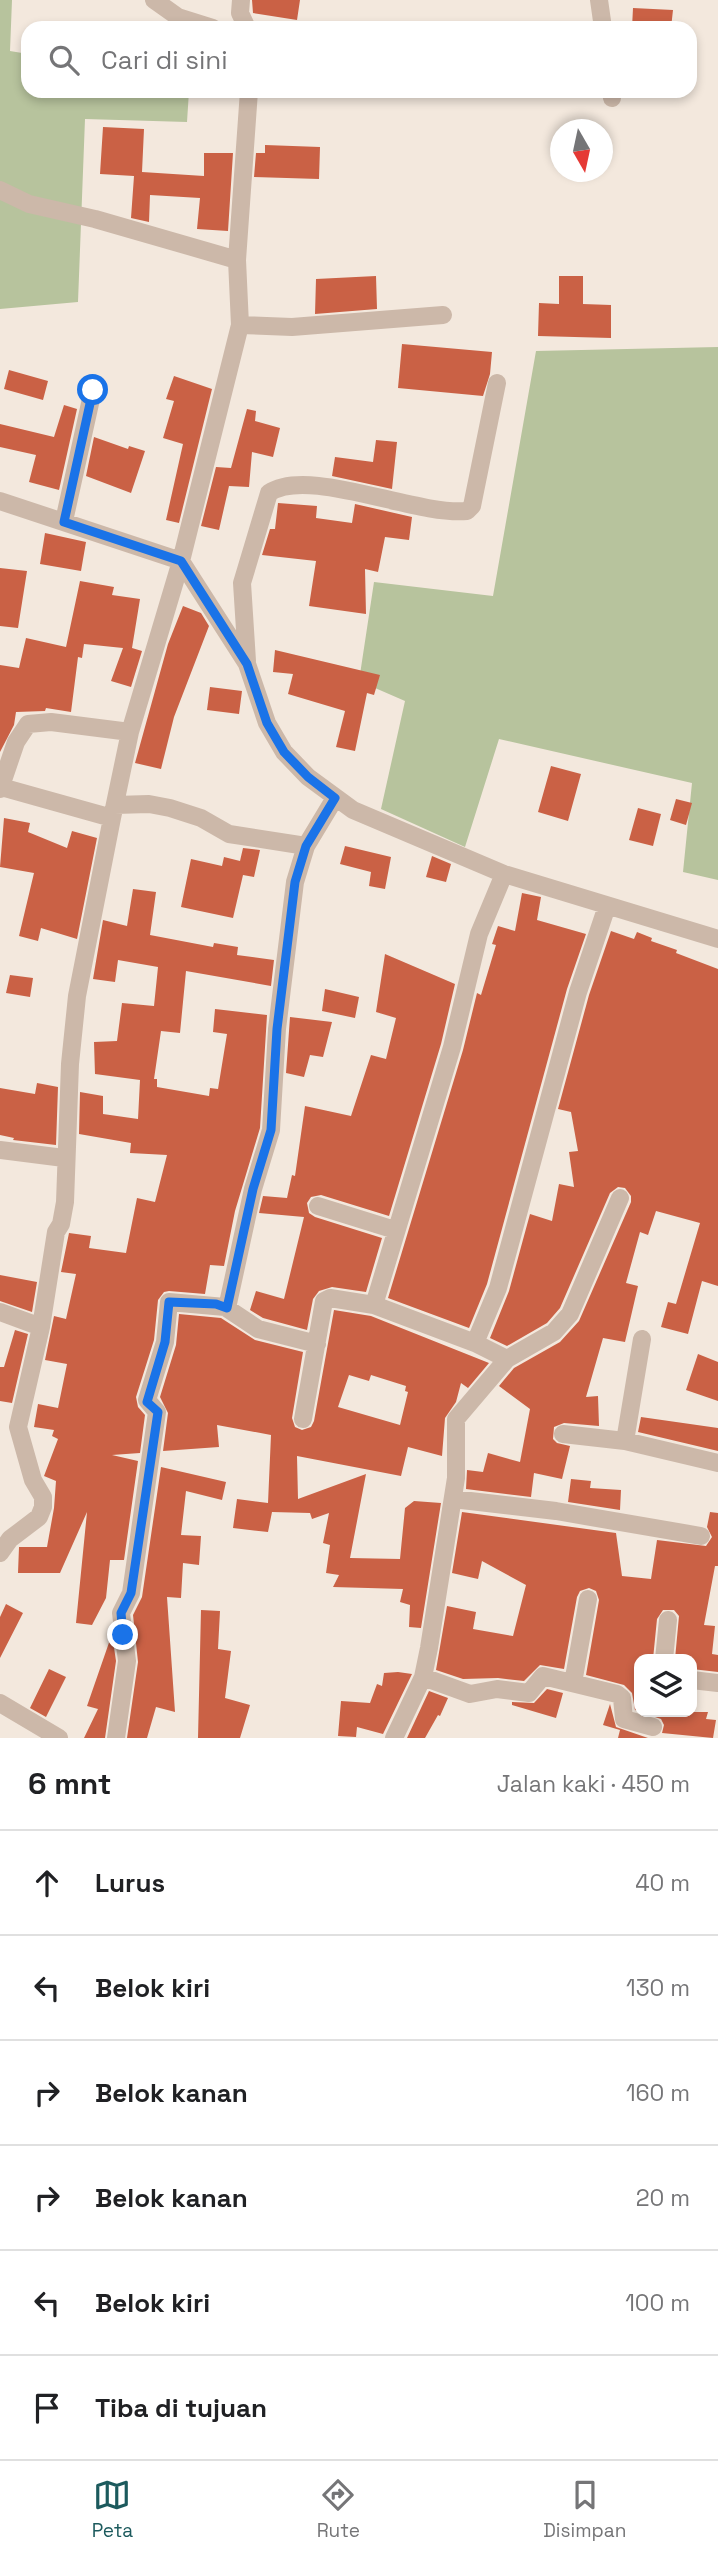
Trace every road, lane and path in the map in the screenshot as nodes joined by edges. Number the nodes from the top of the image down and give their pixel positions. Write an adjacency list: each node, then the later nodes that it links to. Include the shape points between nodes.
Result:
1 (155, 0): 4 (street)
2 (240, 0): 5 (street)
3 (599, 0): 6 (street)
4 (191, 21)
5 (244, 21)
6 (602, 21)
7 (249, 98): 9 (street)
8 (0, 190): 9 (street, via 29,204)
9 (237, 260): 11 (street)
10 (443, 315): 11 (street, via 292,327)
11 (240, 325): 16 (street)
12 (497, 383): 17 (street, via 472,506 467,510 393,502 304,483 279,486 269,493 242,583)
13 (93, 390): 15 (street)
14 (0, 501): 15 (street)
15 (64, 522): 16 (street)
16 (181, 561): 17 (street); 18 (street)
17 (247, 664): 21 (street, via 267,723 284,752)
18 (130, 732): 19 (street, via 51,722 28,724); 22 (street)
19 (5, 768): 20 (street)
20 (1, 788): 22 (street)
21 (335, 798): 23 (street); 24 (street, via 353,810)
22 (114, 811): 23 (street, via 149,804 201,818 229,834); 28 (street, via 77,996)
23 (306, 846): 33 (street, via 288,924 271,1130)
24 (504, 874): 25 (street); 31 (street, via 478,934 452,1047)
25 (607, 906): 26 (street); 37 (street, via 578,992 498,1288)
26 (718, 939)
27 (0, 1150): 28 (street)
28 (64, 1158): 35 (street, via 65,1202)
29 (620, 1198): 39 (street, via 570,1314 554,1332)
30 (318, 1206): 31 (street)
31 (395, 1230): 32 (street)
32 (374, 1305): 37 (street); 38 (street, via 324,1301)
33 (227, 1308): 38 (street, via 258,1329); 57 (street, via 169,1302 166,1312 165,1342 147,1402 158,1412 131,1593 121,1613 127,1661)
34 (0, 1312): 35 (street)
35 (41, 1327): 46 (street, via 18,1434 33,1480 41,1488 43,1507 39,1517 10,1539)
36 (642, 1339): 42 (street)
37 (475, 1343): 39 (street)
38 (317, 1344): 40 (street)
39 (508, 1359): 44 (street, via 456,1419)
40 (303, 1419)
41 (563, 1434): 42 (street)
42 (625, 1441): 43 (street)
43 (718, 1463)
44 (453, 1499): 45 (street); 50 (street)
45 (701, 1536)
46 (0, 1553)
47 (588, 1599): 52 (street)
48 (668, 1620): 49 (street)
49 (665, 1654)
50 (423, 1677): 52 (street, via 470,1694 497,1689 527,1693 543,1676); 58 (street)
51 (697, 1681): 53 (street)
52 (573, 1683): 55 (street, via 617,1693 622,1698 624,1719)
53 (718, 1683)
54 (0, 1703): 56 (street)
55 (654, 1725)
56 (58, 1738)
57 (116, 1738)
58 (394, 1738)

